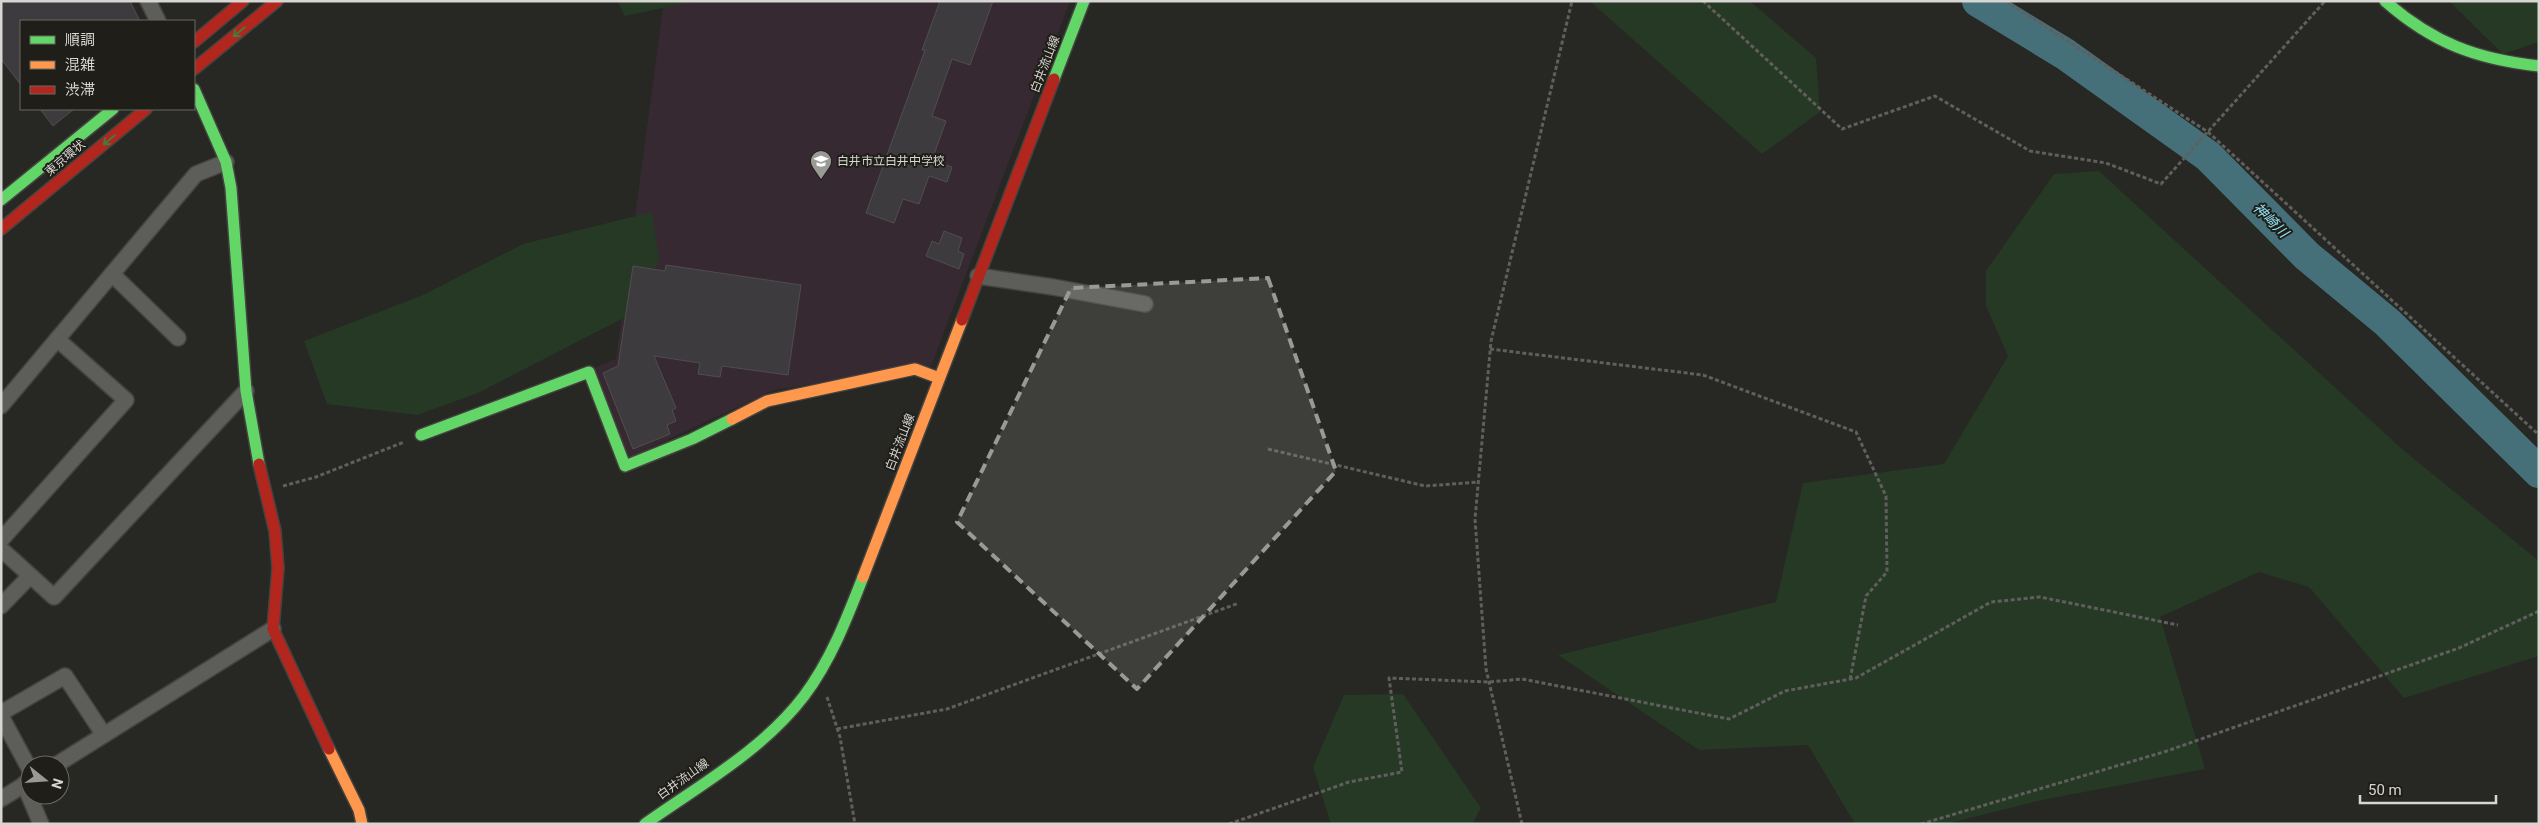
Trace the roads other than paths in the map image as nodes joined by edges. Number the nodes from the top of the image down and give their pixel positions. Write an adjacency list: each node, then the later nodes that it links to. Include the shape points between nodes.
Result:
1 (148, 1): 6 (street)
2 (243, 1): 7 (main road)
3 (277, 1): 9 (main road, one-way to 9)
4 (1084, 1): 17 (main road, 白井流山線)
5 (2385, 1): 8 (main road, via 2408,23 2436,40 2508,64)
6 (158, 20)
7 (195, 41)
8 (2539, 66)
9 (195, 68)
10 (195, 91): 13 (main road)
11 (112, 110): 14 (main road, 東京環状)
12 (145, 110): 15 (main road, 東京環状, one-way to 15)
13 (226, 162): 16 (street, via 196,174); 22 (main road, via 231,188)
14 (1, 200)
15 (1, 229)
16 (112, 274): 19 (street); 20 (street)
17 (978, 276): 18 (street); 21 (main road, 白井流山線)
18 (1146, 304)
19 (178, 338)
20 (57, 339): 23 (street); 25 (street, via 126,400)
21 (939, 378): 24 (main road, via 916,370 767,401 692,439 625,466 589,372); 39 (main road, 白井流山線, via 843,628 819,673 788,715 764,737)
22 (246, 392): 27 (street, via 54,596); 29 (main road, via 275,531 278,568)
23 (1, 406)
24 (421, 435)
25 (1, 540)
26 (1, 549): 27 (street)
27 (30, 576): 28 (street)
28 (1, 606)
29 (273, 629): 31 (street); 38 (main road, via 282,654 359,810)
30 (1, 715): 31 (street, via 65,676); 32 (street)
31 (104, 735): 33 (street)
32 (22, 755)
33 (70, 756)
34 (20, 787): 35 (street)
35 (1, 799)
36 (35, 805): 37 (street)
37 (41, 824)
38 (362, 824)
39 (645, 824)

